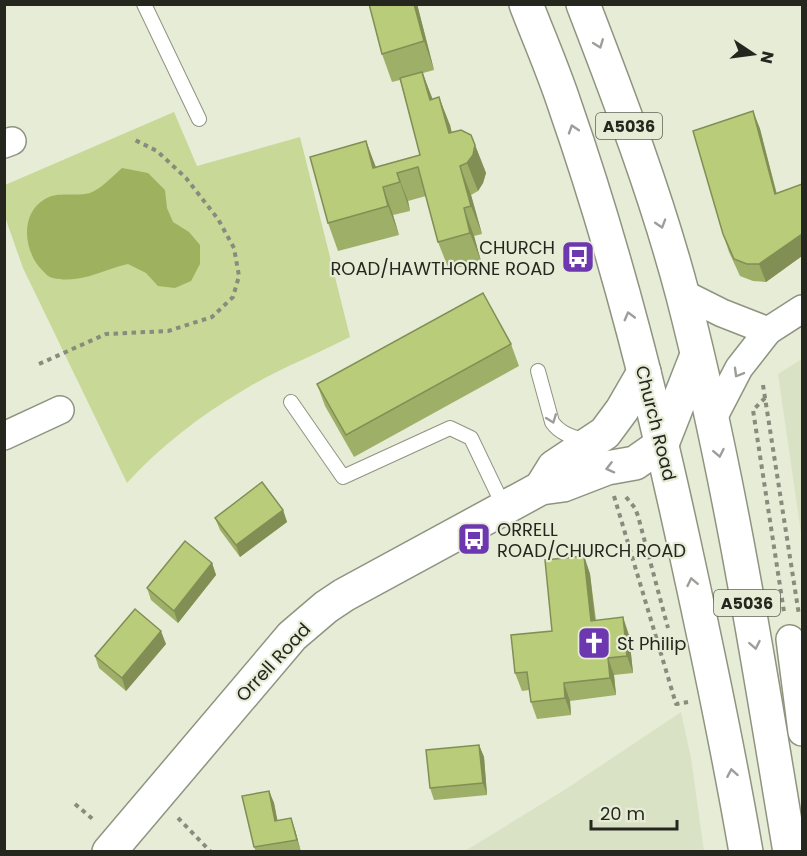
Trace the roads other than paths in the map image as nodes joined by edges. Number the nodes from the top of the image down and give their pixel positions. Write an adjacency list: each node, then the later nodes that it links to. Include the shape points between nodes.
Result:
1 (144, 4): 4 (lane)
2 (526, 4): 10 (main road, Church Road / A5036, one-way to 2, via 569,116)
3 (583, 4): 5 (main road, A5036, one-way to 5, via 644,168)
4 (199, 119)
5 (682, 293): 7 (street); 8 (main road, A5036)
6 (802, 309): 7 (street)
7 (768, 331): 13 (street, one-way to 13, via 740,368)
8 (697, 355): 13 (main road, A5036); 15 (main road)
9 (538, 371): 16 (lane, one-way to 16, via 556,428)
10 (644, 372): 15 (main road, Church Road / A5036); 16 (main road, Orrell Road, via 605,433)
11 (291, 402): 17 (lane, via 343,477 450,428 471,438)
12 (60, 410): 14 (street)
13 (713, 418): 22 (main road, A5036, one-way to 22)
14 (4, 436)
15 (662, 444): 16 (main road, Orrell Road, one-way to 16, via 634,463); 21 (main road, Church Road / A5036, one-way to 15)
16 (600, 455): 17 (main road, Orrell Road, via 554,467 541,488)
17 (504, 507): 20 (main road, Orrell Road, via 344,595 292,636)
18 (790, 627): 19 (street)
19 (802, 732)
20 (109, 852)
21 (746, 852)
22 (790, 852)

